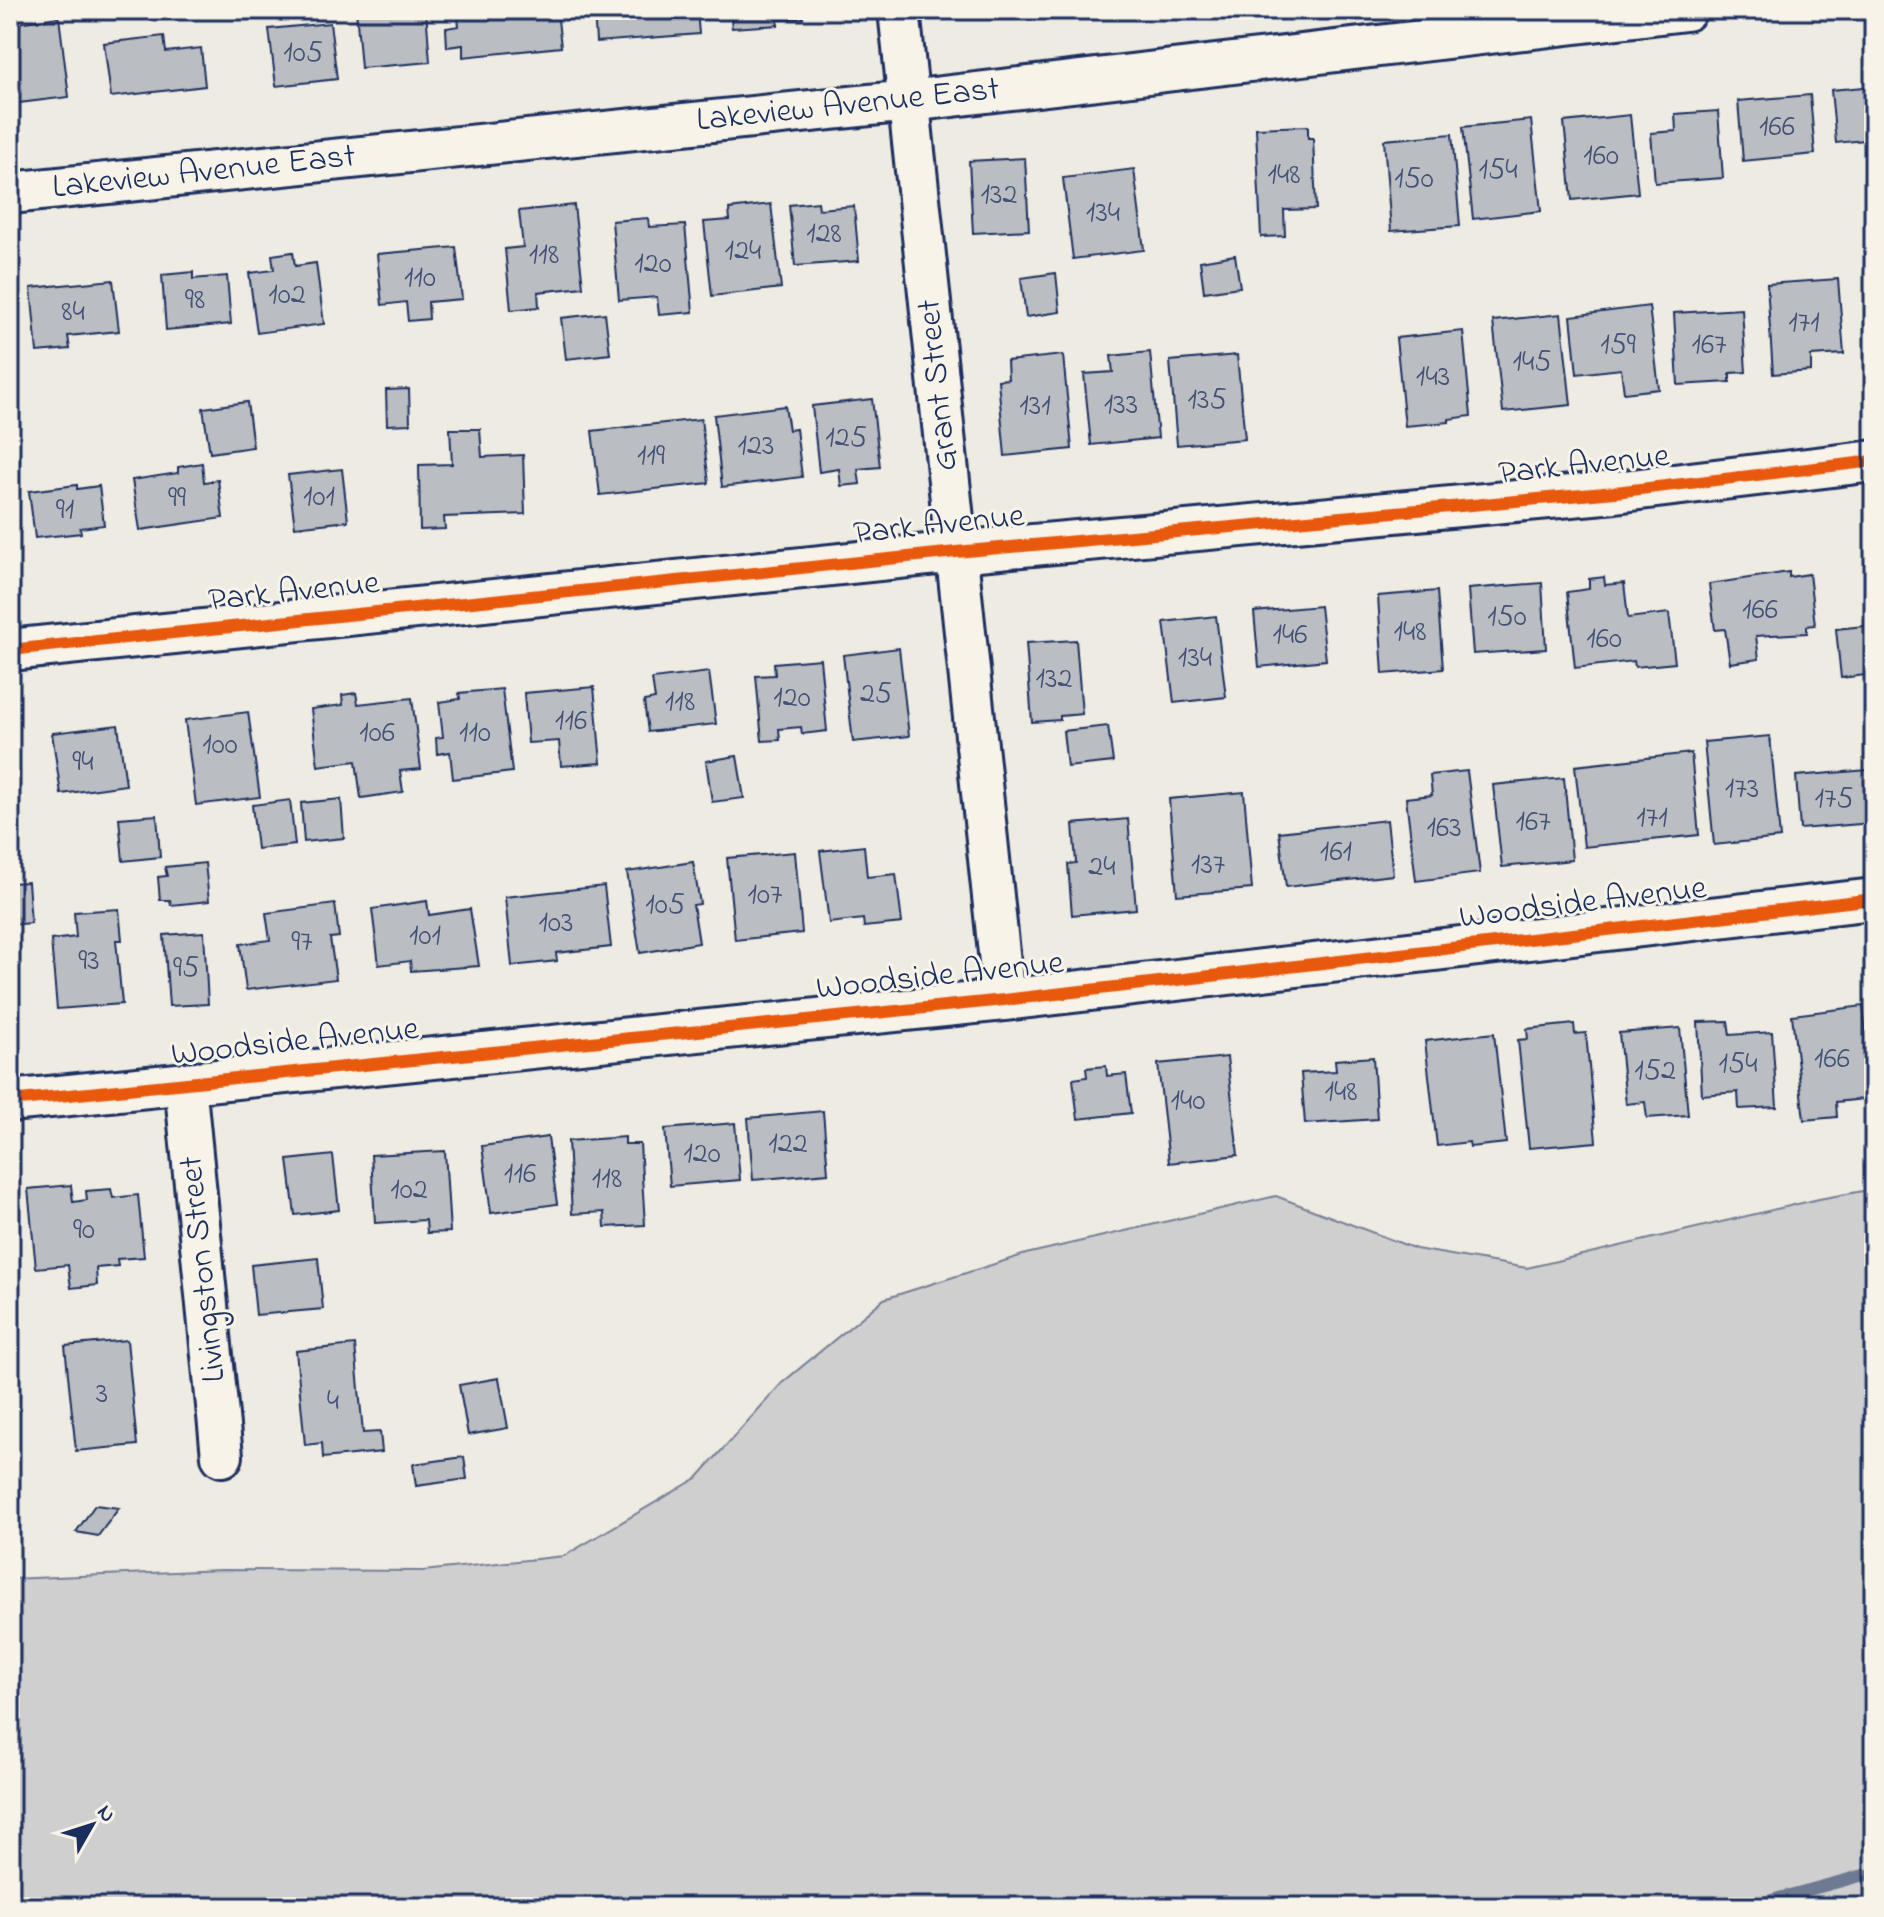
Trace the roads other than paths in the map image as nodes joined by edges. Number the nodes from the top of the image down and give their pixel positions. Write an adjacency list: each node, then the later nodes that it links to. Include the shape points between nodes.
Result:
1 (899, 10): 3 (street, Grant Street)
2 (1686, 10): 3 (street, Lakeview Avenue East)
3 (909, 101): 4 (street, Lakeview Avenue East); 6 (street, Grant Street)
4 (10, 193)
5 (1874, 461): 6 (street, Park Avenue, via 1615,492)
6 (956, 552): 7 (street, Park Avenue); 9 (street, Grant Street)
7 (10, 650)
8 (1874, 899): 9 (street, Woodside Avenue)
9 (1004, 1000): 10 (street, Woodside Avenue)
10 (185, 1083): 11 (street, Woodside Avenue); 12 (street, Livingston Street)
11 (10, 1101)
12 (222, 1456)

